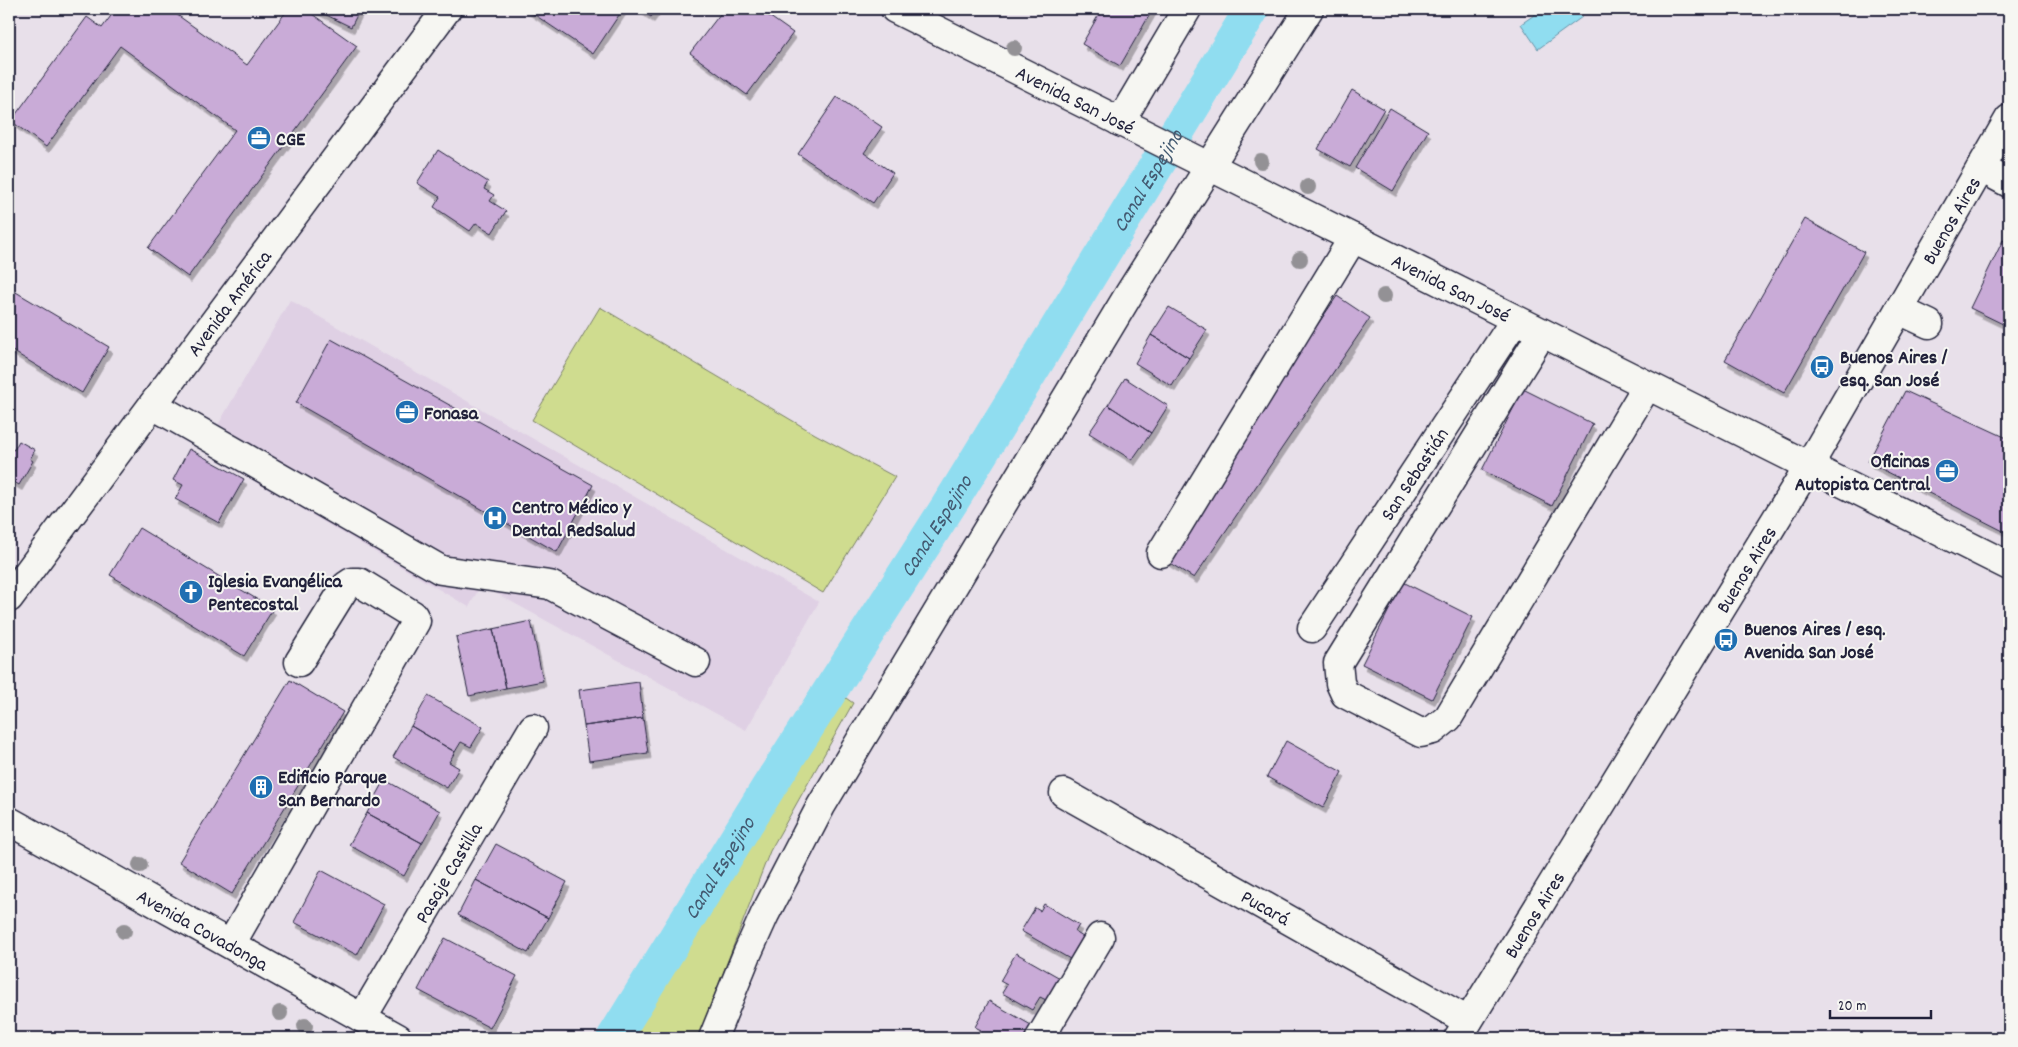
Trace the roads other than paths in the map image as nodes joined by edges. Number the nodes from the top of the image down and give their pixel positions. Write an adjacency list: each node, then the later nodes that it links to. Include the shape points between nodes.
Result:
1 (447, 9): 16 (street, Avenida América)
2 (895, 9): 6 (street, Avenida San José)
3 (1187, 9): 6 (street)
4 (1310, 9): 7 (street)
5 (2009, 119): 8 (street, Buenos Aires)
6 (1124, 124): 7 (street, Avenida San José)
7 (1200, 162): 10 (street, Avenida San José); 32 (street, via 1124,302 821,806 765,914)
8 (1981, 168): 9 (street); 11 (street, Buenos Aires)
9 (2009, 183)
10 (1353, 238): 12 (street, Avenida San José); 18 (street)
11 (1899, 310): 13 (street); 17 (street, Buenos Aires)
12 (1516, 320): 14 (street, Avenida San José); 21 (street, San Sebastián)
13 (1929, 324)
14 (1542, 333): 15 (street, Avenida San José); 15 (street, via 1338,663 1345,694 1421,733 1433,730 1448,718)
15 (1647, 386): 17 (street, Avenida San José)
16 (153, 405): 20 (street, Avenida América); 23 (street, via 441,570 550,585)
17 (1808, 467): 19 (street, Avenida San José); 30 (street, Buenos Aires)
18 (1161, 553)
19 (2009, 566)
20 (9, 598)
21 (1312, 628)
22 (299, 662): 28 (street, via 346,586 352,582 358,582 413,615 416,621)
23 (696, 662)
24 (533, 728): 29 (street, Pasaje Castilla)
25 (1064, 793): 30 (street, Pucará)
26 (9, 820): 28 (street, Avenida Covadonga)
27 (1100, 937): 33 (street)
28 (231, 944): 29 (street, Avenida Covadonga)
29 (362, 1018): 31 (street, Avenida Covadonga)
30 (1463, 1030)
31 (398, 1038)
32 (713, 1038)
33 (1040, 1038)

